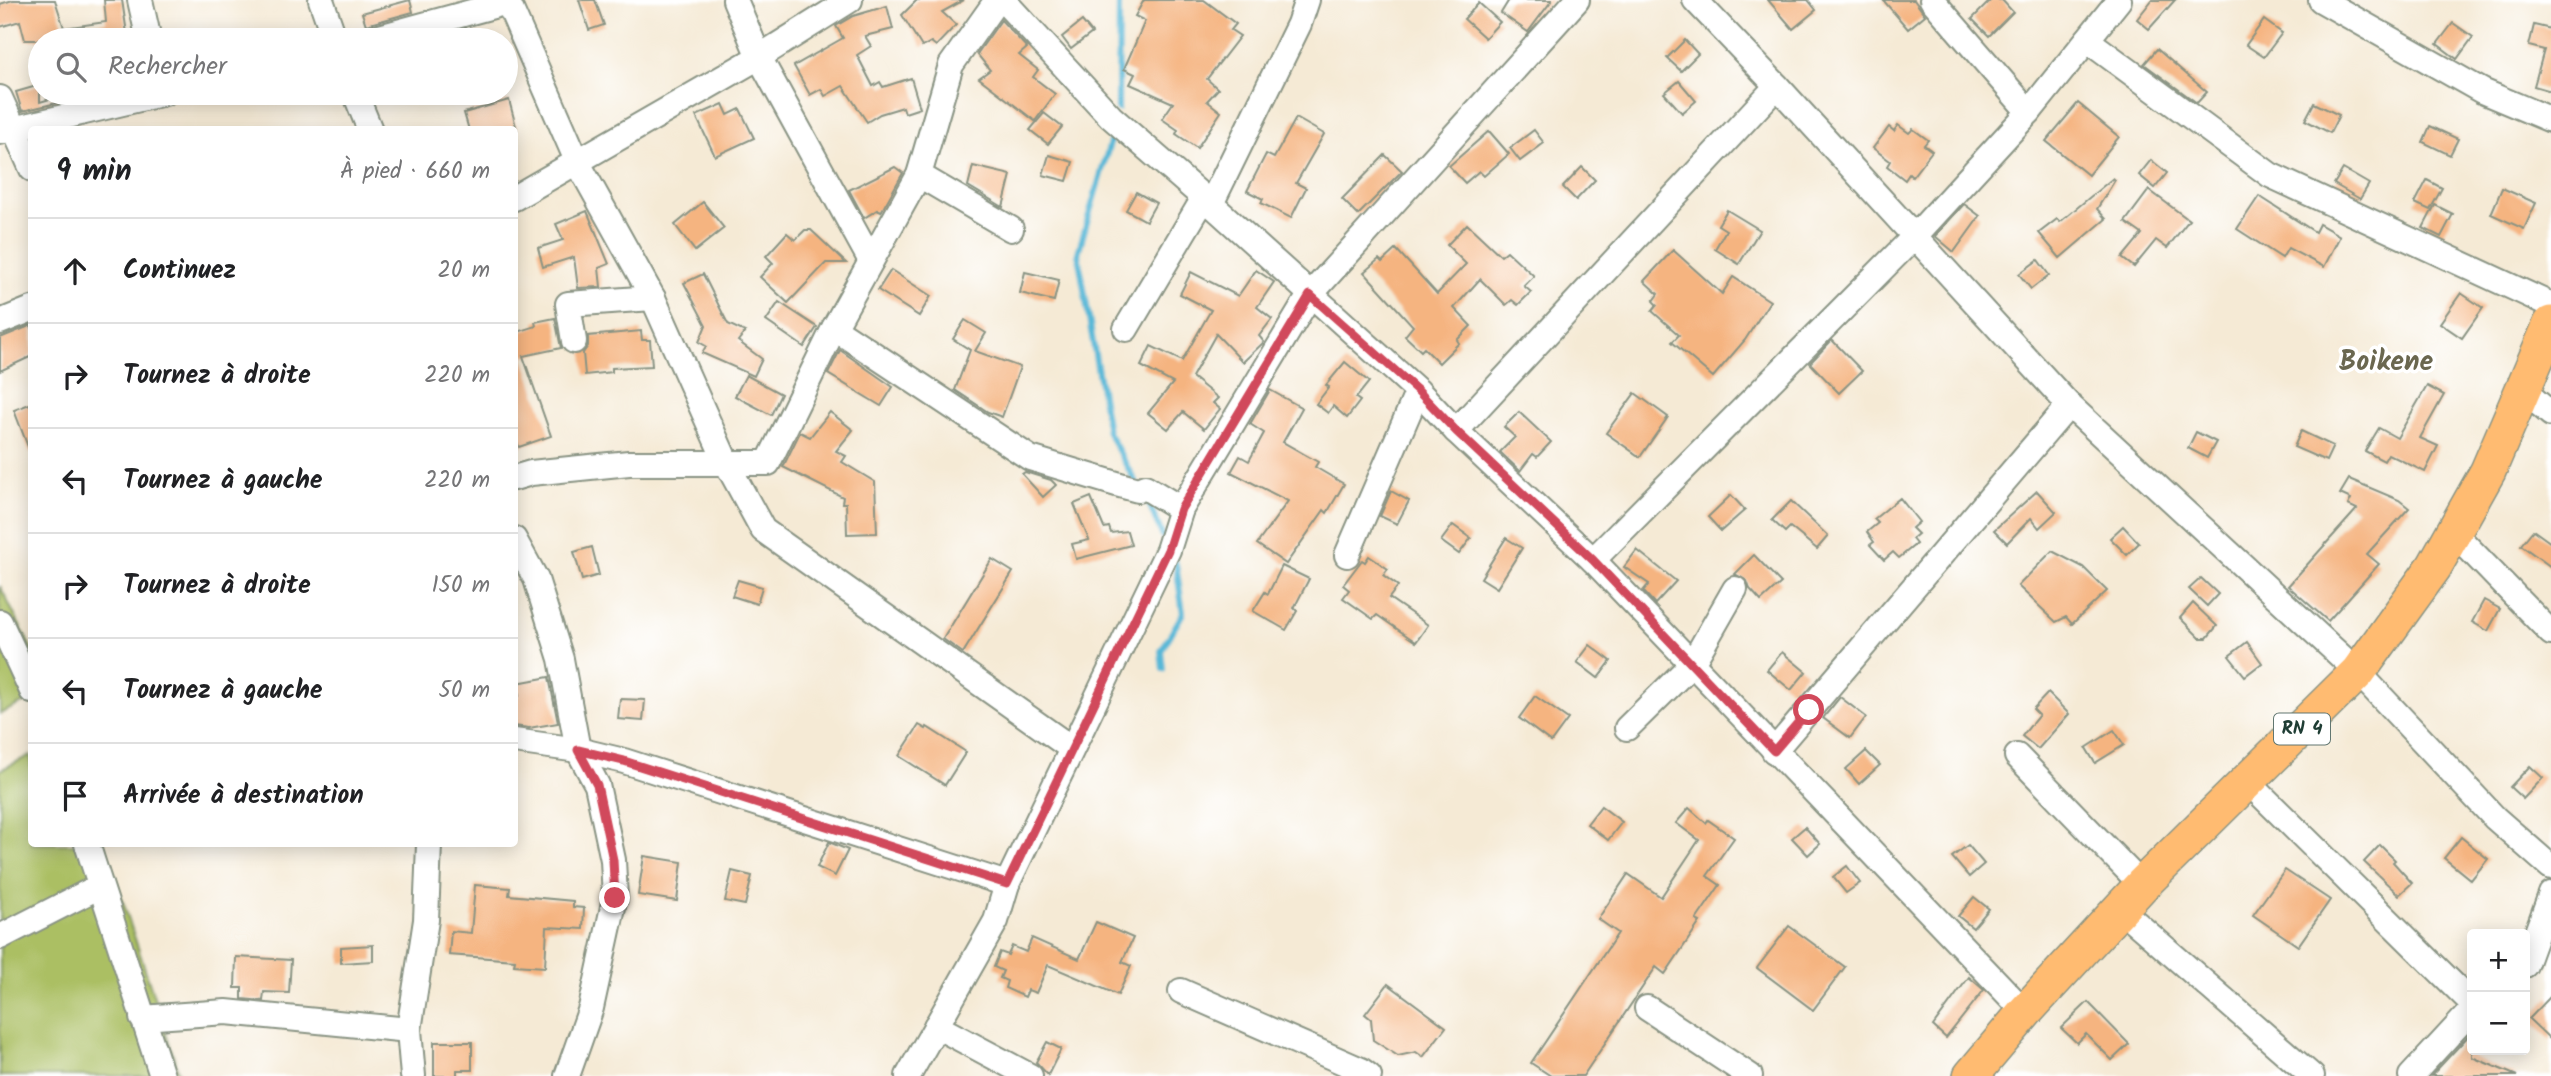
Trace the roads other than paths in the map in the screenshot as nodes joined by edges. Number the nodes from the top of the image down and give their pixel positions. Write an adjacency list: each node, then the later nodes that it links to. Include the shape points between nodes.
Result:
1 (141, 0): 14 (street)
2 (321, 0): 15 (street)
3 (735, 0): 18 (street)
4 (850, 0): 18 (street)
5 (997, 0): 29 (street, via 951,65)
6 (1003, 0): 31 (street, via 1111,117)
7 (1307, 0): 31 (street)
8 (1577, 0): 35 (street)
9 (1695, 0): 19 (street)
10 (1932, 0): 23 (street)
11 (2119, 0): 17 (street)
12 (2321, 0): 24 (street, via 2482,91)
13 (508, 1): 16 (street); 28 (street)
14 (147, 28)
15 (331, 28)
16 (411, 28)
17 (2087, 40): 23 (street); 37 (street, via 2270,175)
18 (759, 57): 28 (street); 34 (street)
19 (1777, 86): 33 (street); 48 (street)
20 (0, 98): 26 (street)
21 (112, 105): 26 (street)
22 (360, 105): 25 (street)
23 (2029, 112): 33 (street)
24 (2551, 120)
25 (367, 126)
26 (7, 130): 27 (street)
27 (28, 163)
28 (578, 163): 30 (street); 36 (street)
29 (919, 175): 32 (street); 34 (street)
30 (518, 196)
31 (1208, 201): 35 (street); 42 (street)
32 (1011, 229)
33 (1915, 236): 46 (street); 55 (street)
34 (871, 261): 41 (street)
35 (1310, 295): 45 (street); 51 (street)
36 (653, 298): 43 (street, via 568,304); 49 (street)
37 (2551, 305)
38 (28, 311): 39 (street)
39 (0, 323)
40 (2551, 324): 44 (highway, RN 4)
41 (834, 328): 49 (street, via 768,463); 51 (street, via 1030,458 1134,487)
42 (1126, 329)
43 (574, 341)
44 (2522, 390): 47 (street); 52 (highway, RN 4, via 2488,471)
45 (1418, 391): 48 (street); 54 (street)
46 (2070, 405): 60 (street); 66 (street)
47 (2551, 414)
48 (1456, 431): 55 (street)
49 (726, 462): 50 (street, via 629,463); 64 (street, via 763,530)
50 (518, 477)
51 (1181, 509): 64 (street, via 1168,550)
52 (2453, 532): 58 (street); 60 (highway, RN 4, via 2434,567)
53 (518, 546): 65 (street, via 536,579 561,659)
54 (1347, 555)
55 (1593, 560): 59 (street)
56 (1735, 589): 59 (street)
57 (0, 622): 61 (street)
58 (2551, 633)
59 (1692, 664): 62 (street); 66 (street)
60 (2358, 672): 68 (highway, RN 4); 71 (street, via 2495,818)
61 (28, 682)
62 (1628, 728)
63 (518, 742): 65 (street)
64 (1071, 748): 72 (street)
65 (578, 750): 72 (street); 88 (street, via 597,785 613,860 615,898 591,1008)
66 (1774, 751): 81 (street)
67 (2017, 756): 75 (street)
68 (2248, 782): 75 (highway, RN 4); 79 (street)
69 (88, 847): 73 (street)
70 (429, 847): 85 (street, via 426,920)
71 (2551, 867)
72 (1007, 884): 84 (street, via 996,921)
73 (100, 886): 76 (street); 83 (street)
74 (2551, 894): 77 (street)
75 (2131, 897): 81 (highway, RN 4); 94 (street)
76 (0, 937)
77 (2530, 951)
78 (1181, 991): 91 (street)
79 (2467, 998)
80 (1647, 1008): 92 (street)
81 (2025, 1012): 93 (highway, RN 4)
82 (2467, 1015): 95 (street)
83 (142, 1018): 85 (street, via 226,1012); 86 (street)
84 (936, 1026): 89 (street); 90 (street)
85 (409, 1030): 87 (street)
86 (162, 1076)
87 (413, 1076)
88 (567, 1076)
89 (908, 1076)
90 (1030, 1076)
91 (1369, 1076)
92 (1751, 1076)
93 (1971, 1076)
94 (2312, 1076)
95 (2411, 1076)

